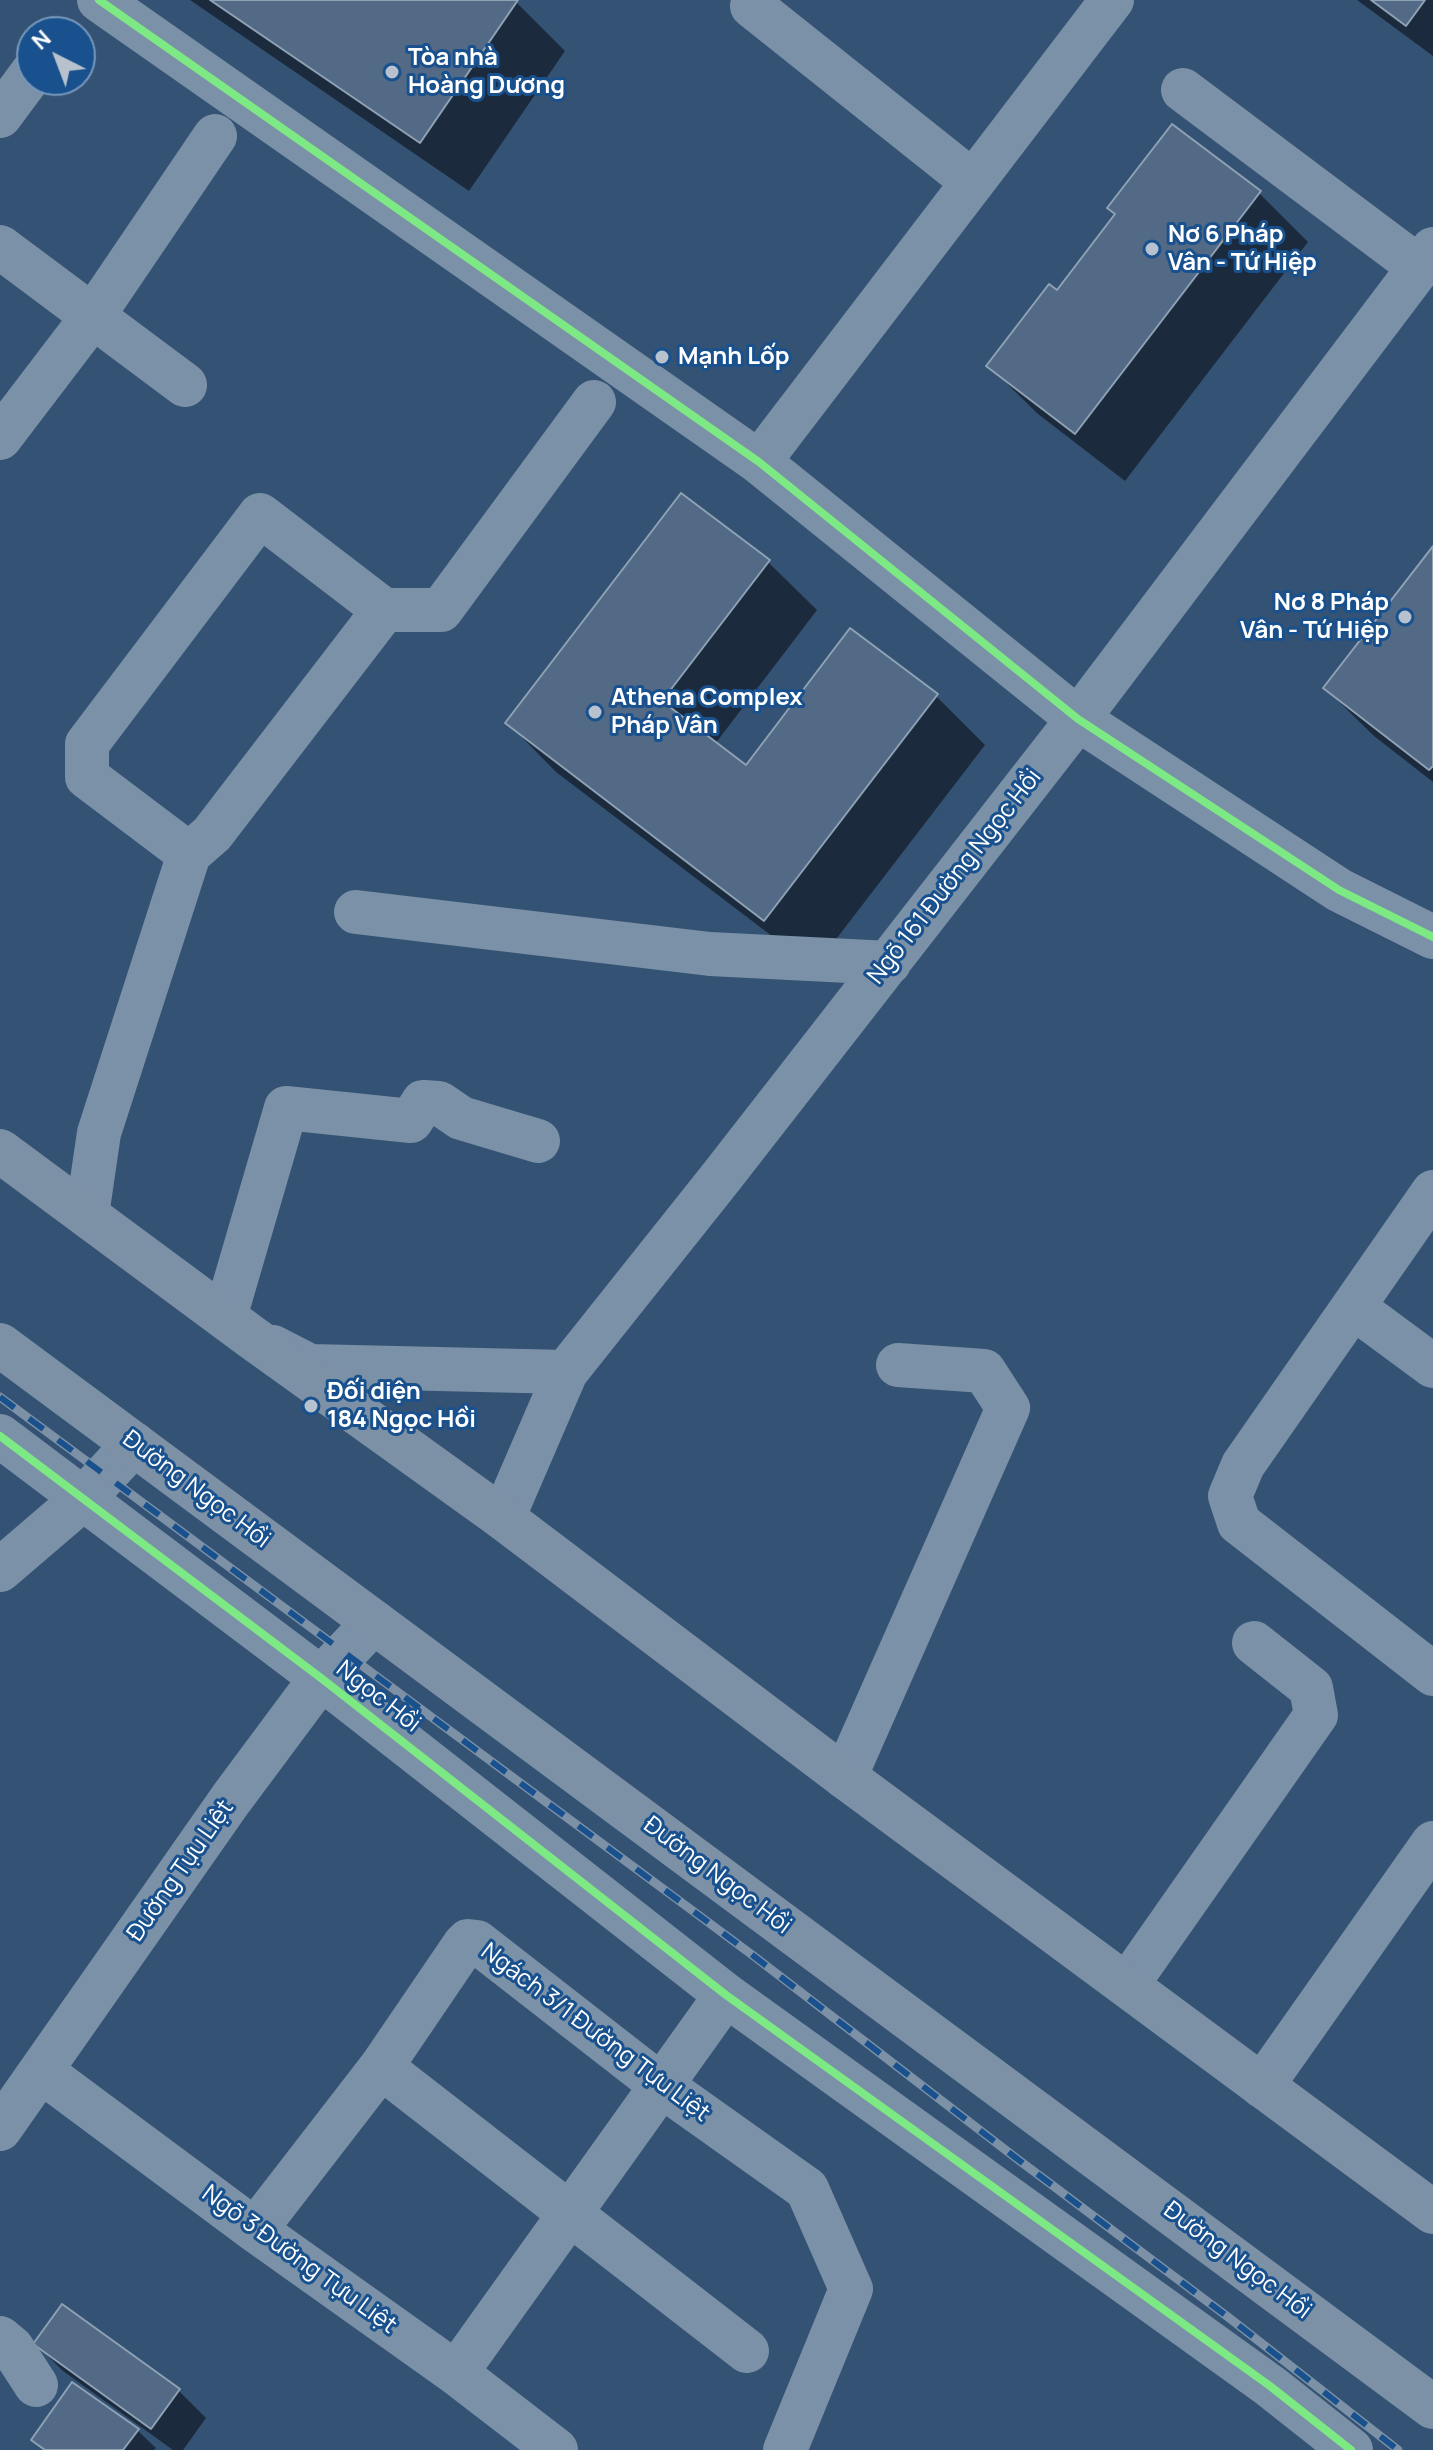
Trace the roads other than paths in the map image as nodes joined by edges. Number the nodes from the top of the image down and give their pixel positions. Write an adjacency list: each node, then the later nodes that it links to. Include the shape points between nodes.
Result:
1 (99, 0): 15 (street)
2 (1112, 0): 8 (street)
3 (752, 6): 8 (street)
4 (1183, 90): 10 (street)
5 (16, 94): 6 (street)
6 (0, 116)
7 (215, 136): 11 (street)
8 (973, 182): 15 (street)
9 (0, 247): 11 (street)
10 (1426, 258): 17 (street, Ngõ 161 Đường Ngọc Hồi)
11 (93, 316): 12 (street); 14 (street)
12 (185, 385)
13 (594, 402): 16 (street, via 441,610)
14 (0, 438)
15 (759, 462): 17 (street)
16 (384, 610): 18 (street, via 212,834); 18 (street, via 260,515 87,744 87,777)
17 (1078, 719): 20 (street, via 1339,890); 21 (street, Ngõ 161 Đường Ngọc Hồi)
18 (189, 854): 25 (street, via 99,1133)
19 (356, 912): 21 (street, via 710,954)
20 (1433, 937)
21 (889, 963): 31 (street, Ngõ 161 Đường Ngọc Hồi)
22 (538, 1141): 27 (street, via 461,1118 439,1103 423,1102 411,1121 286,1108)
23 (0, 1151): 25 (highway)
24 (1433, 1192): 26 (street)
25 (87, 1215): 27 (highway)
26 (1353, 1307): 30 (street); 39 (street, via 1243,1465 1230,1496 1239,1523)
27 (238, 1327): 31 (street, via 310,1366); 35 (highway)
28 (0, 1345): 33 (highway, Đường Ngọc Hồi)
29 (898, 1365): 41 (street, via 984,1371 1008,1408)
30 (1433, 1366)
31 (566, 1372): 35 (street, Ngõ 161 Đường Ngọc Hồi)
32 (0, 1436): 34 (street, Ngọc Hồi)
33 (134, 1444): 34 (street); 37 (highway, Đường Ngọc Hồi)
34 (84, 1498): 36 (street); 40 (street, Ngọc Hồi)
35 (503, 1518): 41 (highway)
36 (0, 1570)
37 (374, 1622): 40 (street, Đường Tựu Liệt); 57 (highway, Đường Ngọc Hồi)
38 (1254, 1643): 43 (street, via 1311,1688 1316,1715)
39 (1433, 1674)
40 (321, 1678): 44 (street, Ngọc Hồi); 46 (street, Đường Tựu Liệt)
41 (845, 1777): 43 (highway)
42 (1433, 1843): 48 (street)
43 (1127, 1985): 48 (highway)
44 (726, 1995): 47 (street); 60 (street, Ngọc Hồi, via 1257,2376)
45 (381, 2067): 47 (street, Ngách 3/1 Đường Tựu Liệt, via 464,1945 472,1941); 51 (street); 52 (street, Ngách 3/1 Đường Tựu Liệt)
46 (41, 2071): 49 (street, Đường Tựu Liệt); 52 (street, Ngõ 3 Đường Tựu Liệt)
47 (662, 2086): 51 (street); 59 (street, Ngách 3/1 Đường Tựu Liệt, via 807,2189 851,2289)
48 (1262, 2086): 50 (highway)
49 (0, 2129)
50 (1433, 2212)
51 (568, 2214): 54 (street); 55 (street)
52 (255, 2230): 55 (street, Ngõ 3 Đường Tựu Liệt)
53 (0, 2338): 56 (street)
54 (747, 2351)
55 (456, 2373): 58 (street, Ngõ 3 Đường Tựu Liệt)
56 (36, 2385)
57 (1433, 2407)
58 (556, 2450)
59 (785, 2450)
60 (1351, 2450)

